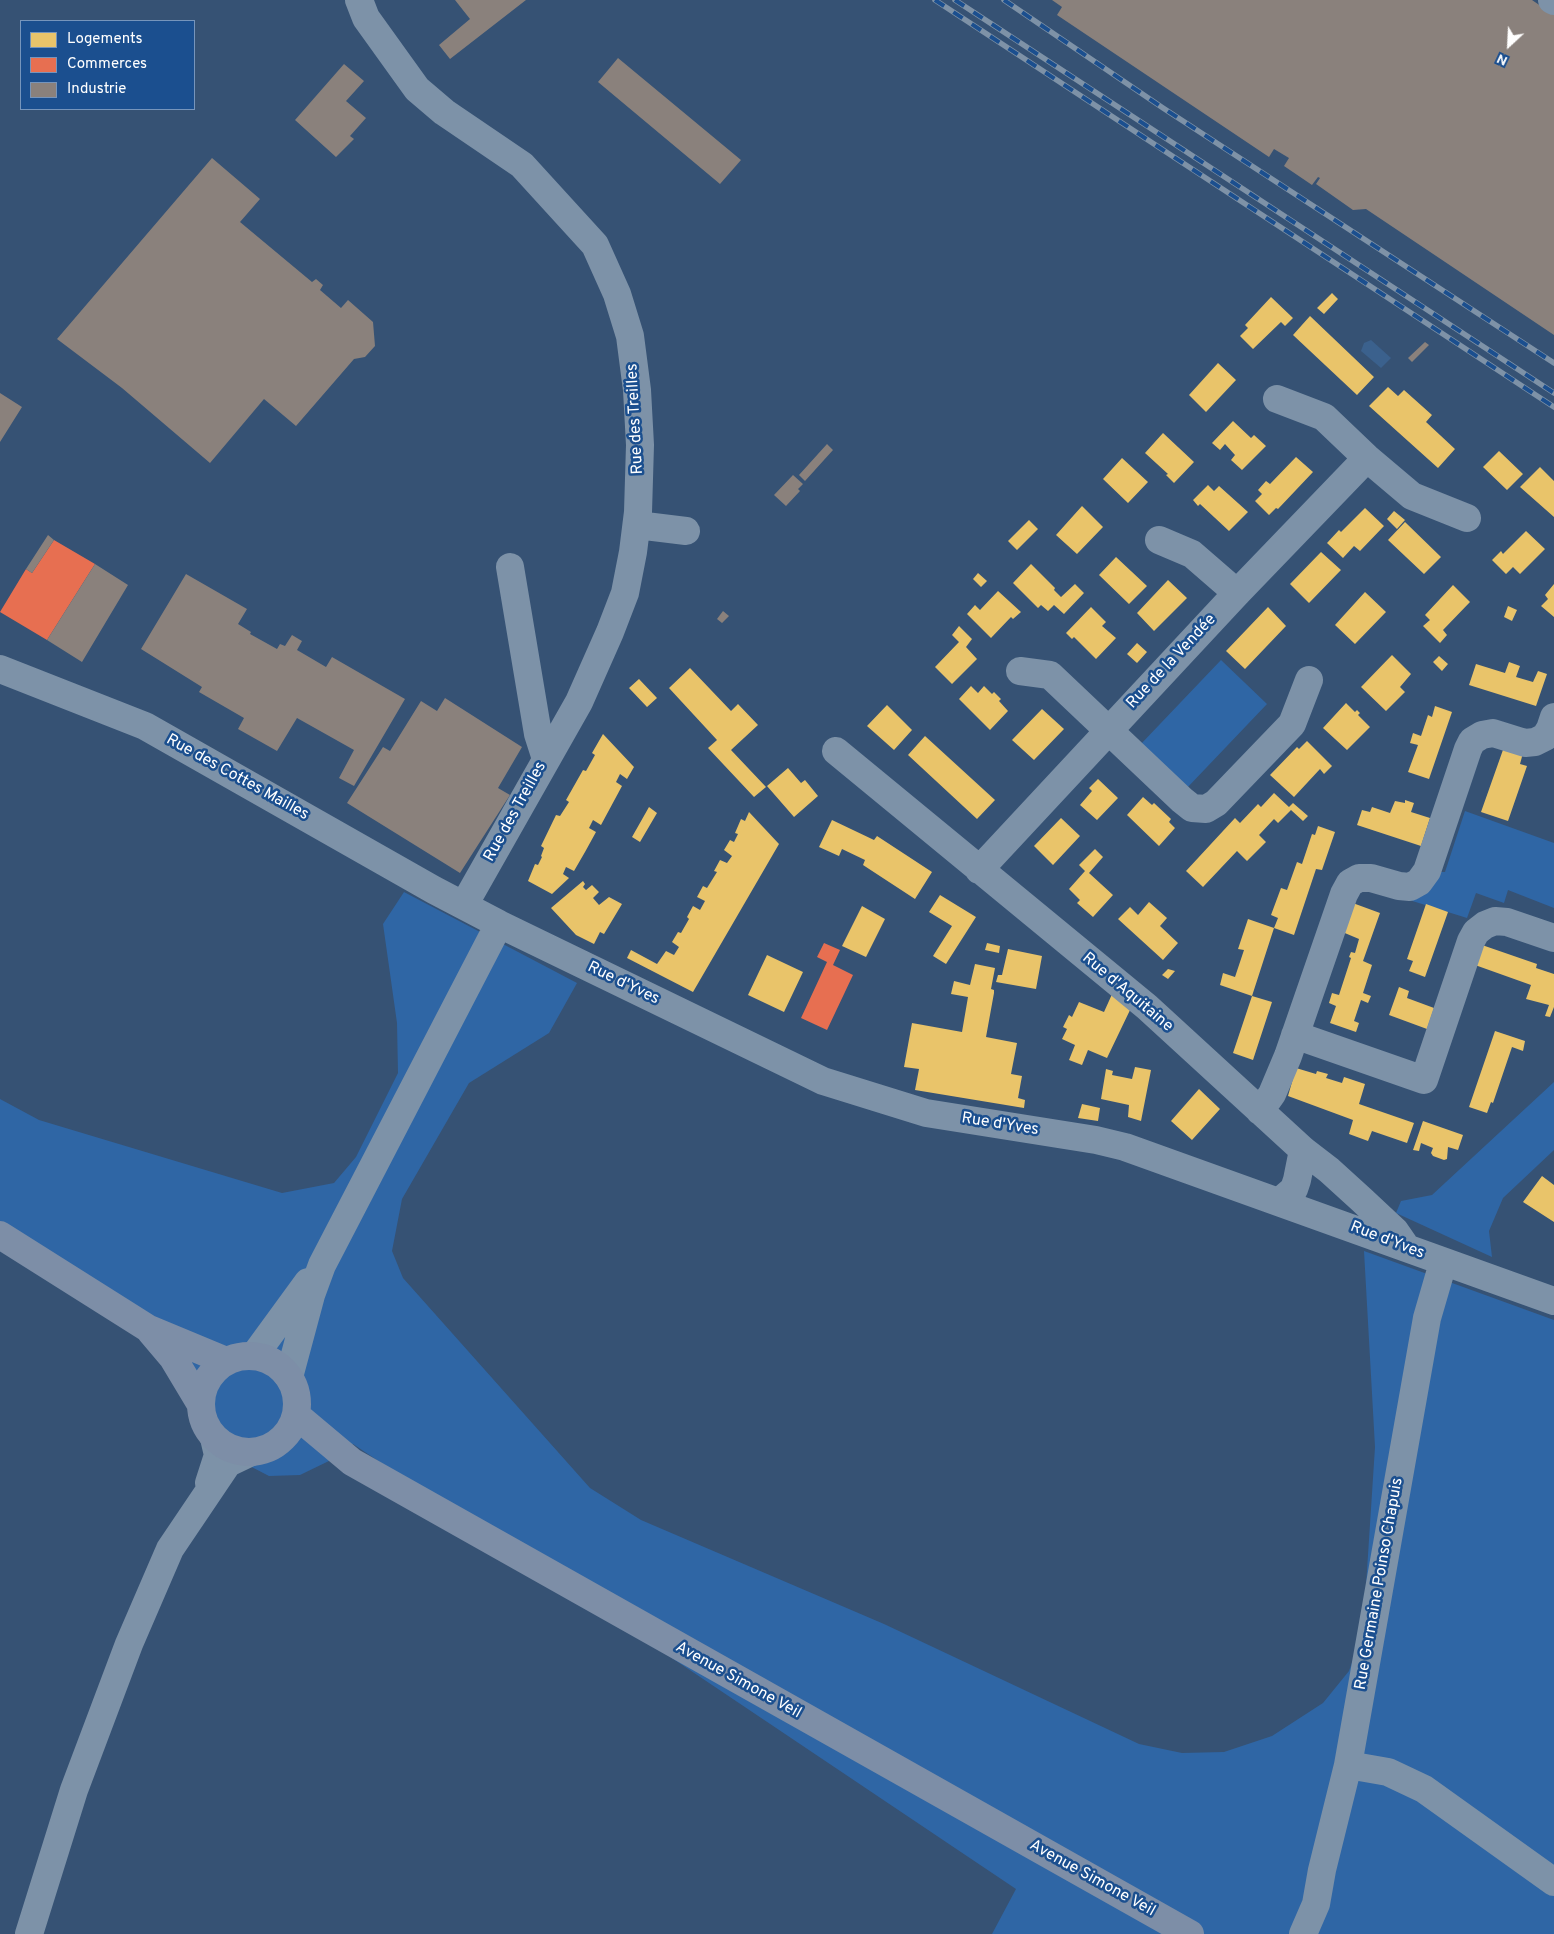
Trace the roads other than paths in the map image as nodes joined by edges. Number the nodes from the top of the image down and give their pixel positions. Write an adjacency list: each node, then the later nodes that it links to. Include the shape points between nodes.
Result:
1 (359, 0): 5 (street, Rue des Treilles, via 366,18 416,89 444,112 522,164 595,245 618,294 630,336 640,445)
2 (1277, 399): 3 (street, via 1324,417)
3 (1368, 458): 4 (street, via 1412,496); 9 (street, Rue de la Vendée)
4 (1467, 518)
5 (637, 525): 6 (street); 16 (street, Rue des Treilles, via 624,593 610,632 579,702)
6 (686, 531)
7 (1159, 540): 9 (street, via 1192,554)
8 (510, 567): 16 (street, via 538,734)
9 (1237, 593): 14 (street, Rue de la Vendée)
10 (0, 669): 18 (street, Rue des Cottes Mailles, via 145,726)
11 (1020, 671): 14 (street, via 1050,674)
12 (1310, 680): 14 (street, via 1292,724 1216,803 1206,809 1192,808 1182,800)
13 (1554, 716): 21 (street, via 1544,737 1535,742 1525,743 1493,733 1472,741 1427,871 1419,882 1410,887 1359,878 1350,883)
14 (1108, 729): 17 (street, Rue de la Vendée)
15 (836, 752): 17 (street, Rue d'Aquitaine)
16 (546, 759): 18 (street, Rue des Treilles)
17 (979, 870): 22 (street, Rue d'Aquitaine, via 1147,1007)
18 (464, 905): 19 (street, Rue d'Yves)
19 (500, 924): 25 (street, Rue d'Yves, via 823,1082 926,1113 1125,1147); 30 (street)
20 (1554, 938): 21 (street, via 1501,922 1485,925 1476,932 1428,1086)
21 (1296, 1035): 22 (street, via 1272,1094)
22 (1260, 1111): 23 (street, Rue d'Aquitaine)
23 (1303, 1150): 24 (street, Rue d'Aquitaine); 25 (street, via 1294,1189)
24 (1329, 1170): 26 (street, via 1324,1199); 28 (street, Rue d'Aquitaine, via 1395,1231)
25 (1279, 1202): 26 (street, Rue d'Yves)
26 (1310, 1213): 28 (street, Rue d'Yves)
27 (0, 1235): 32 (main road)
28 (1407, 1248): 29 (street, Rue d'Yves)
29 (1443, 1263): 31 (street, Rue d'Yves); 42 (street, Rue Germaine Poinso Chapuis, via 1427,1318)
30 (322, 1265): 33 (street); 35 (street)
31 (1554, 1301)
32 (149, 1329): 34 (main road); 36 (main road, via 173,1358)
33 (254, 1356): 34 (main road); 35 (main road, via 273,1363)
34 (226, 1361): 36 (main road, via 205,1383)
35 (288, 1377): 37 (main road, via 297,1400)
36 (200, 1403): 38 (main road, via 202,1416)
37 (296, 1415): 39 (main road, via 288,1432); 40 (main road, Avenue Simone Veil)
38 (214, 1438): 39 (main road, via 229,1448); 41 (street, via 218,1454)
39 (263, 1449): 40 (main road, via 303,1448); 41 (street, via 228,1463)
40 (352, 1462): 46 (main road, Avenue Simone Veil)
41 (206, 1494): 45 (street, via 170,1549 129,1644 74,1790)
42 (1348, 1764): 43 (street, via 1388,1772 1424,1789); 44 (street, Rue Germaine Poinso Chapuis)
43 (1554, 1882)
44 (1316, 1904): 47 (street, Rue Germaine Poinso Chapuis); 48 (street, Rue Germaine Poinso Chapuis)
45 (29, 1934)
46 (1190, 1934)
47 (1303, 1934)
48 (1325, 1934)

